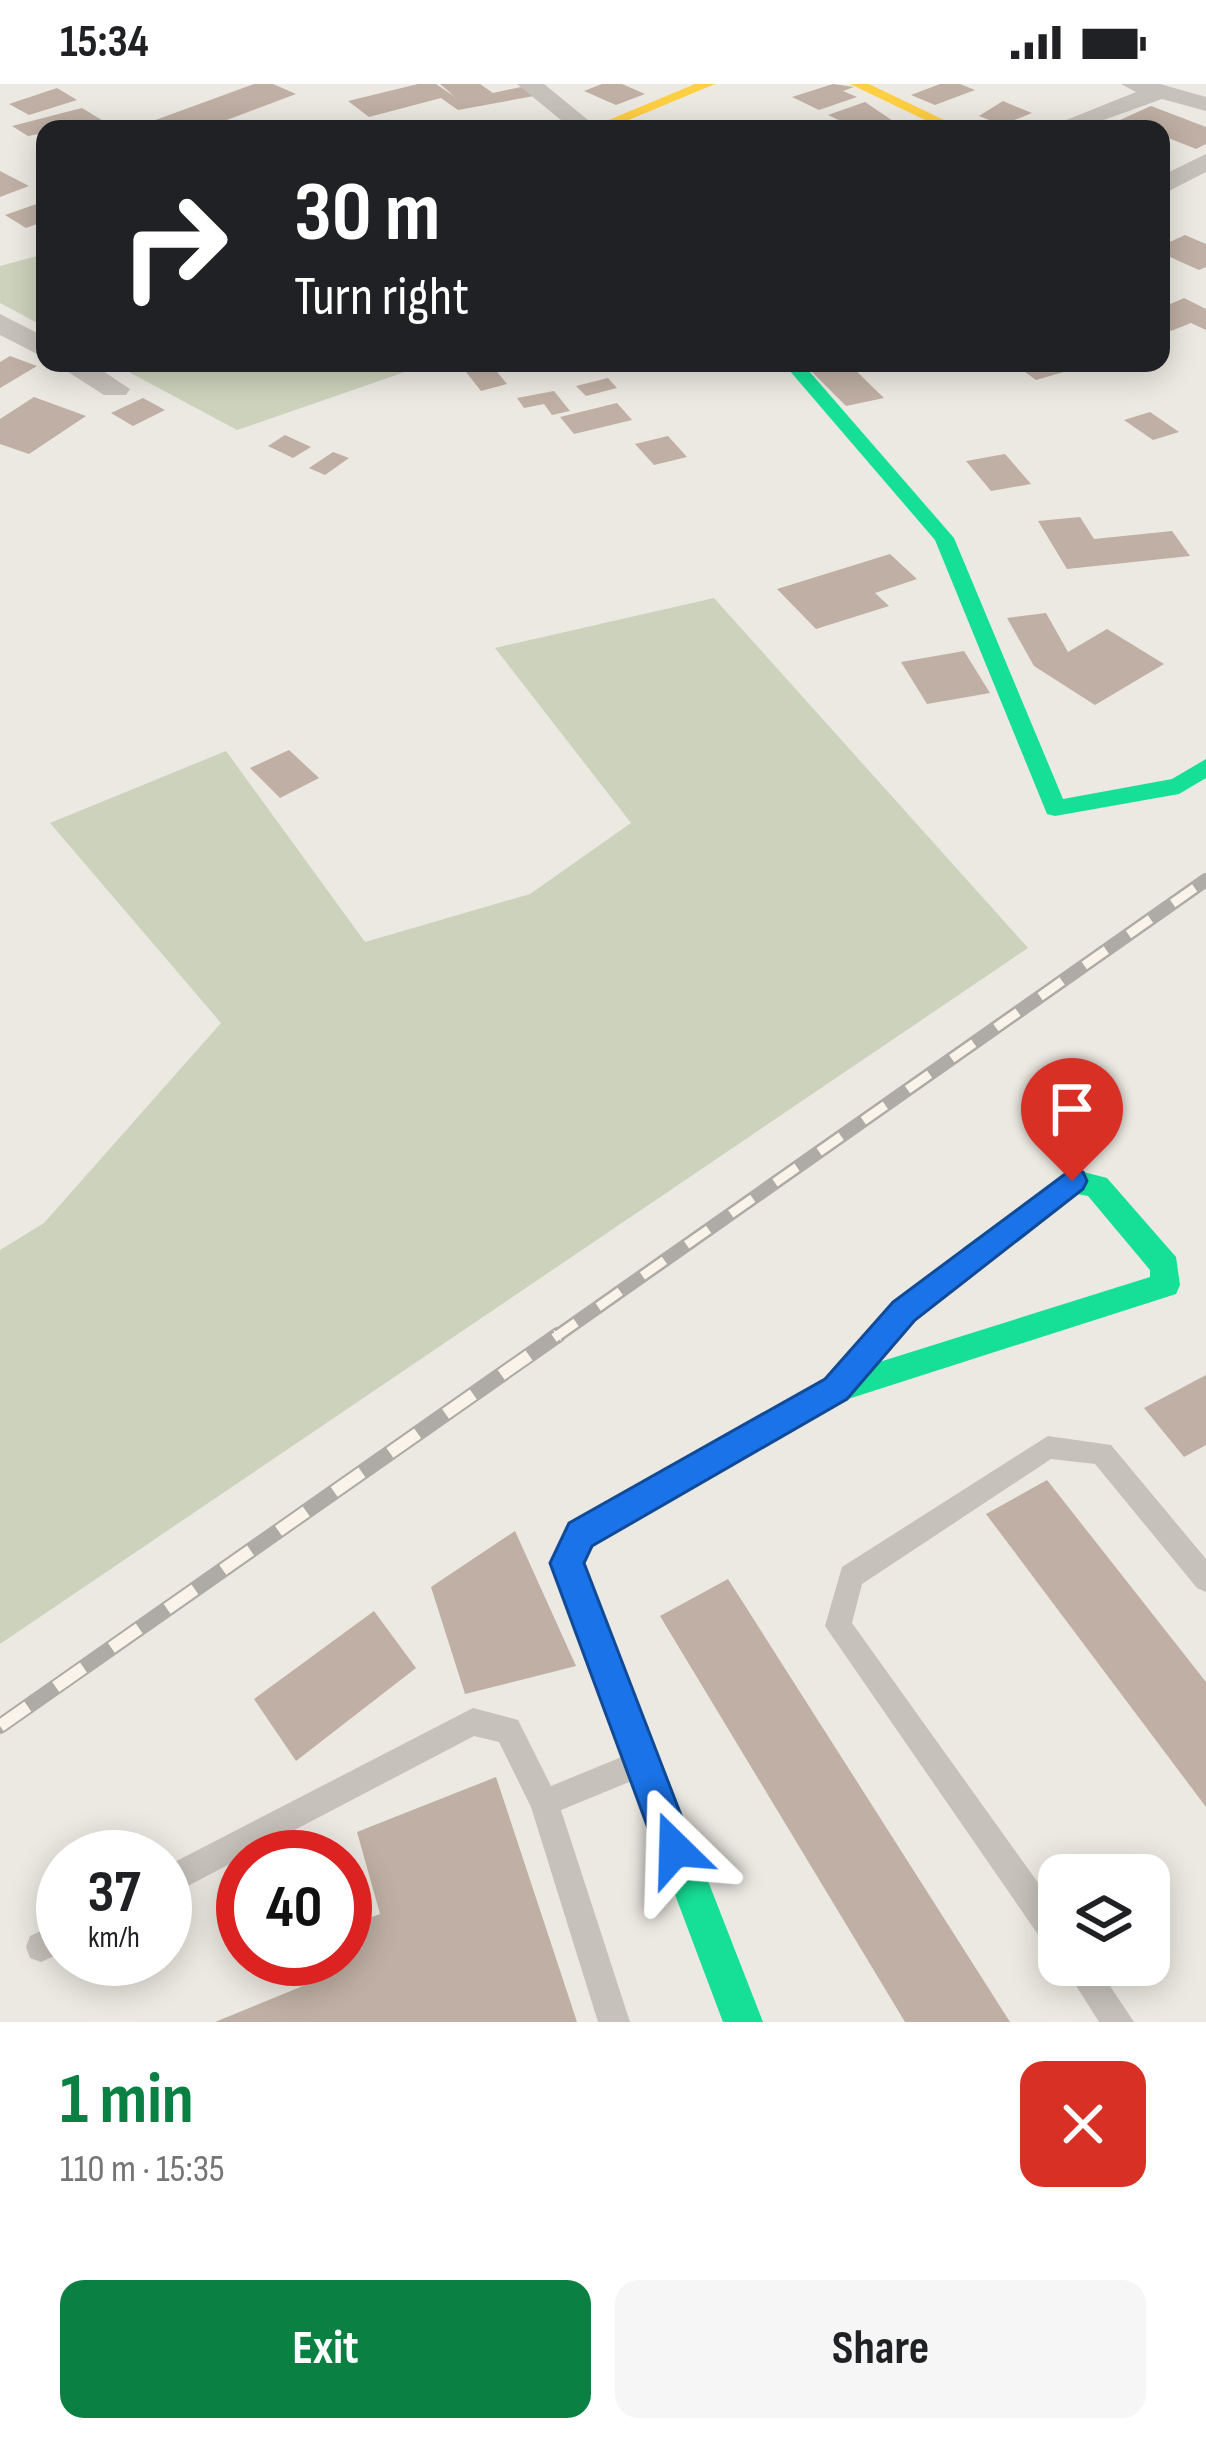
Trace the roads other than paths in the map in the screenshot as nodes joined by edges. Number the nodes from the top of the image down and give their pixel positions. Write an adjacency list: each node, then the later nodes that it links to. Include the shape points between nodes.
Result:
1 (529, 84): 6 (street)
2 (708, 84): 7 (street)
3 (856, 84): 8 (street)
4 (1145, 88): 5 (street); 9 (street)
5 (1206, 104)
6 (579, 120)
7 (614, 120)
8 (936, 120)
9 (1076, 120)
10 (1206, 162): 11 (street)
11 (1170, 182)
12 (0, 323): 13 (street)
13 (36, 344)
14 (85, 372): 16 (street)
15 (799, 372): 17 (street, via 944,538 1055,808 1179,786)
16 (115, 389)
17 (1206, 767)
18 (836, 1389): 18 (street, via 1143,1295 1165,1285 1165,1266 1097,1186 1072,1181 904,1311); 20 (street, via 580,1534 567,1563)
19 (1206, 1579): 23 (lane, via 1102,1454 1048,1447 850,1576 838,1626)
20 (640, 1763): 21 (lane); 26 (street)
21 (544, 1803): 22 (lane, via 508,1730 473,1722); 25 (lane)
22 (192, 1869)
23 (1038, 1908)
24 (1093, 1986): 27 (lane)
25 (614, 2022)
26 (742, 2022)
27 (1118, 2022)

